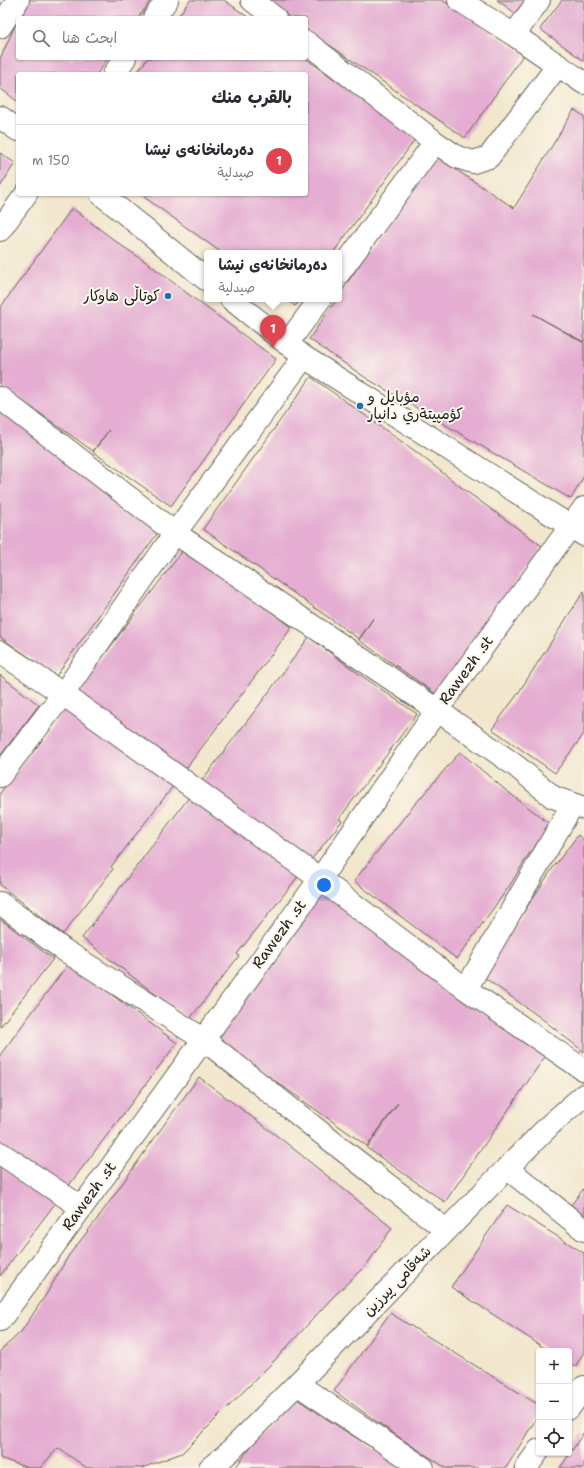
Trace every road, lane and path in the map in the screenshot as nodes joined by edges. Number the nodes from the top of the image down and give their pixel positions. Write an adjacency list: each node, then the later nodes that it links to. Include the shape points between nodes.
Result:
1 (18, 0): 8 (street)
2 (167, 0): 6 (street)
3 (252, 0): 7 (street)
4 (459, 0): 9 (street)
5 (538, 0): 9 (street)
6 (155, 16)
7 (272, 16)
8 (0, 27)
9 (514, 35): 12 (street)
10 (308, 44): 17 (street)
11 (124, 60): 13 (street)
12 (558, 65): 14 (street); 17 (street, via 490,157 473,162 457,157)
13 (115, 72)
14 (584, 83)
15 (0, 117): 16 (street)
16 (16, 129)
17 (435, 142): 21 (street)
18 (25, 196): 20 (street)
19 (103, 196): 22 (street)
20 (0, 230)
21 (342, 269)
22 (204, 278)
23 (235, 302): 25 (street)
24 (319, 302): 25 (street)
25 (295, 351): 28 (street); 29 (street)
26 (0, 398): 29 (street)
27 (584, 508): 28 (street, Rawezh .st)
28 (578, 531): 32 (street, Rawezh .st)
29 (175, 533): 31 (street); 32 (street)
30 (0, 652): 31 (street)
31 (63, 694): 33 (street); 35 (street)
32 (437, 710): 34 (street, via 516,766 552,797); 35 (street, Rawezh .st)
33 (0, 776)
34 (579, 806): 37 (street)
35 (320, 879): 37 (street); 38 (street, Rawezh .st)
36 (0, 903): 38 (street, via 64,950)
37 (466, 989): 39 (street)
38 (203, 1038): 43 (street, Rawezh .st); 44 (street, via 344,1152)
39 (584, 1070)
40 (584, 1095): 42 (street, شەقامی پیرزین)
41 (0, 1153): 43 (street)
42 (507, 1168): 44 (street, شەقامی پیرزین); 45 (street)
43 (81, 1207): 46 (street, Rawezh .st)
44 (446, 1230): 47 (street, شەقامی پیرزین)
45 (584, 1230)
46 (0, 1320)
47 (297, 1384): 51 (street, شەقامی پیرزین); 52 (street)
48 (584, 1386): 49 (street)
49 (572, 1404)
50 (536, 1454): 53 (street)
51 (210, 1468)
52 (423, 1468)
53 (526, 1468)

